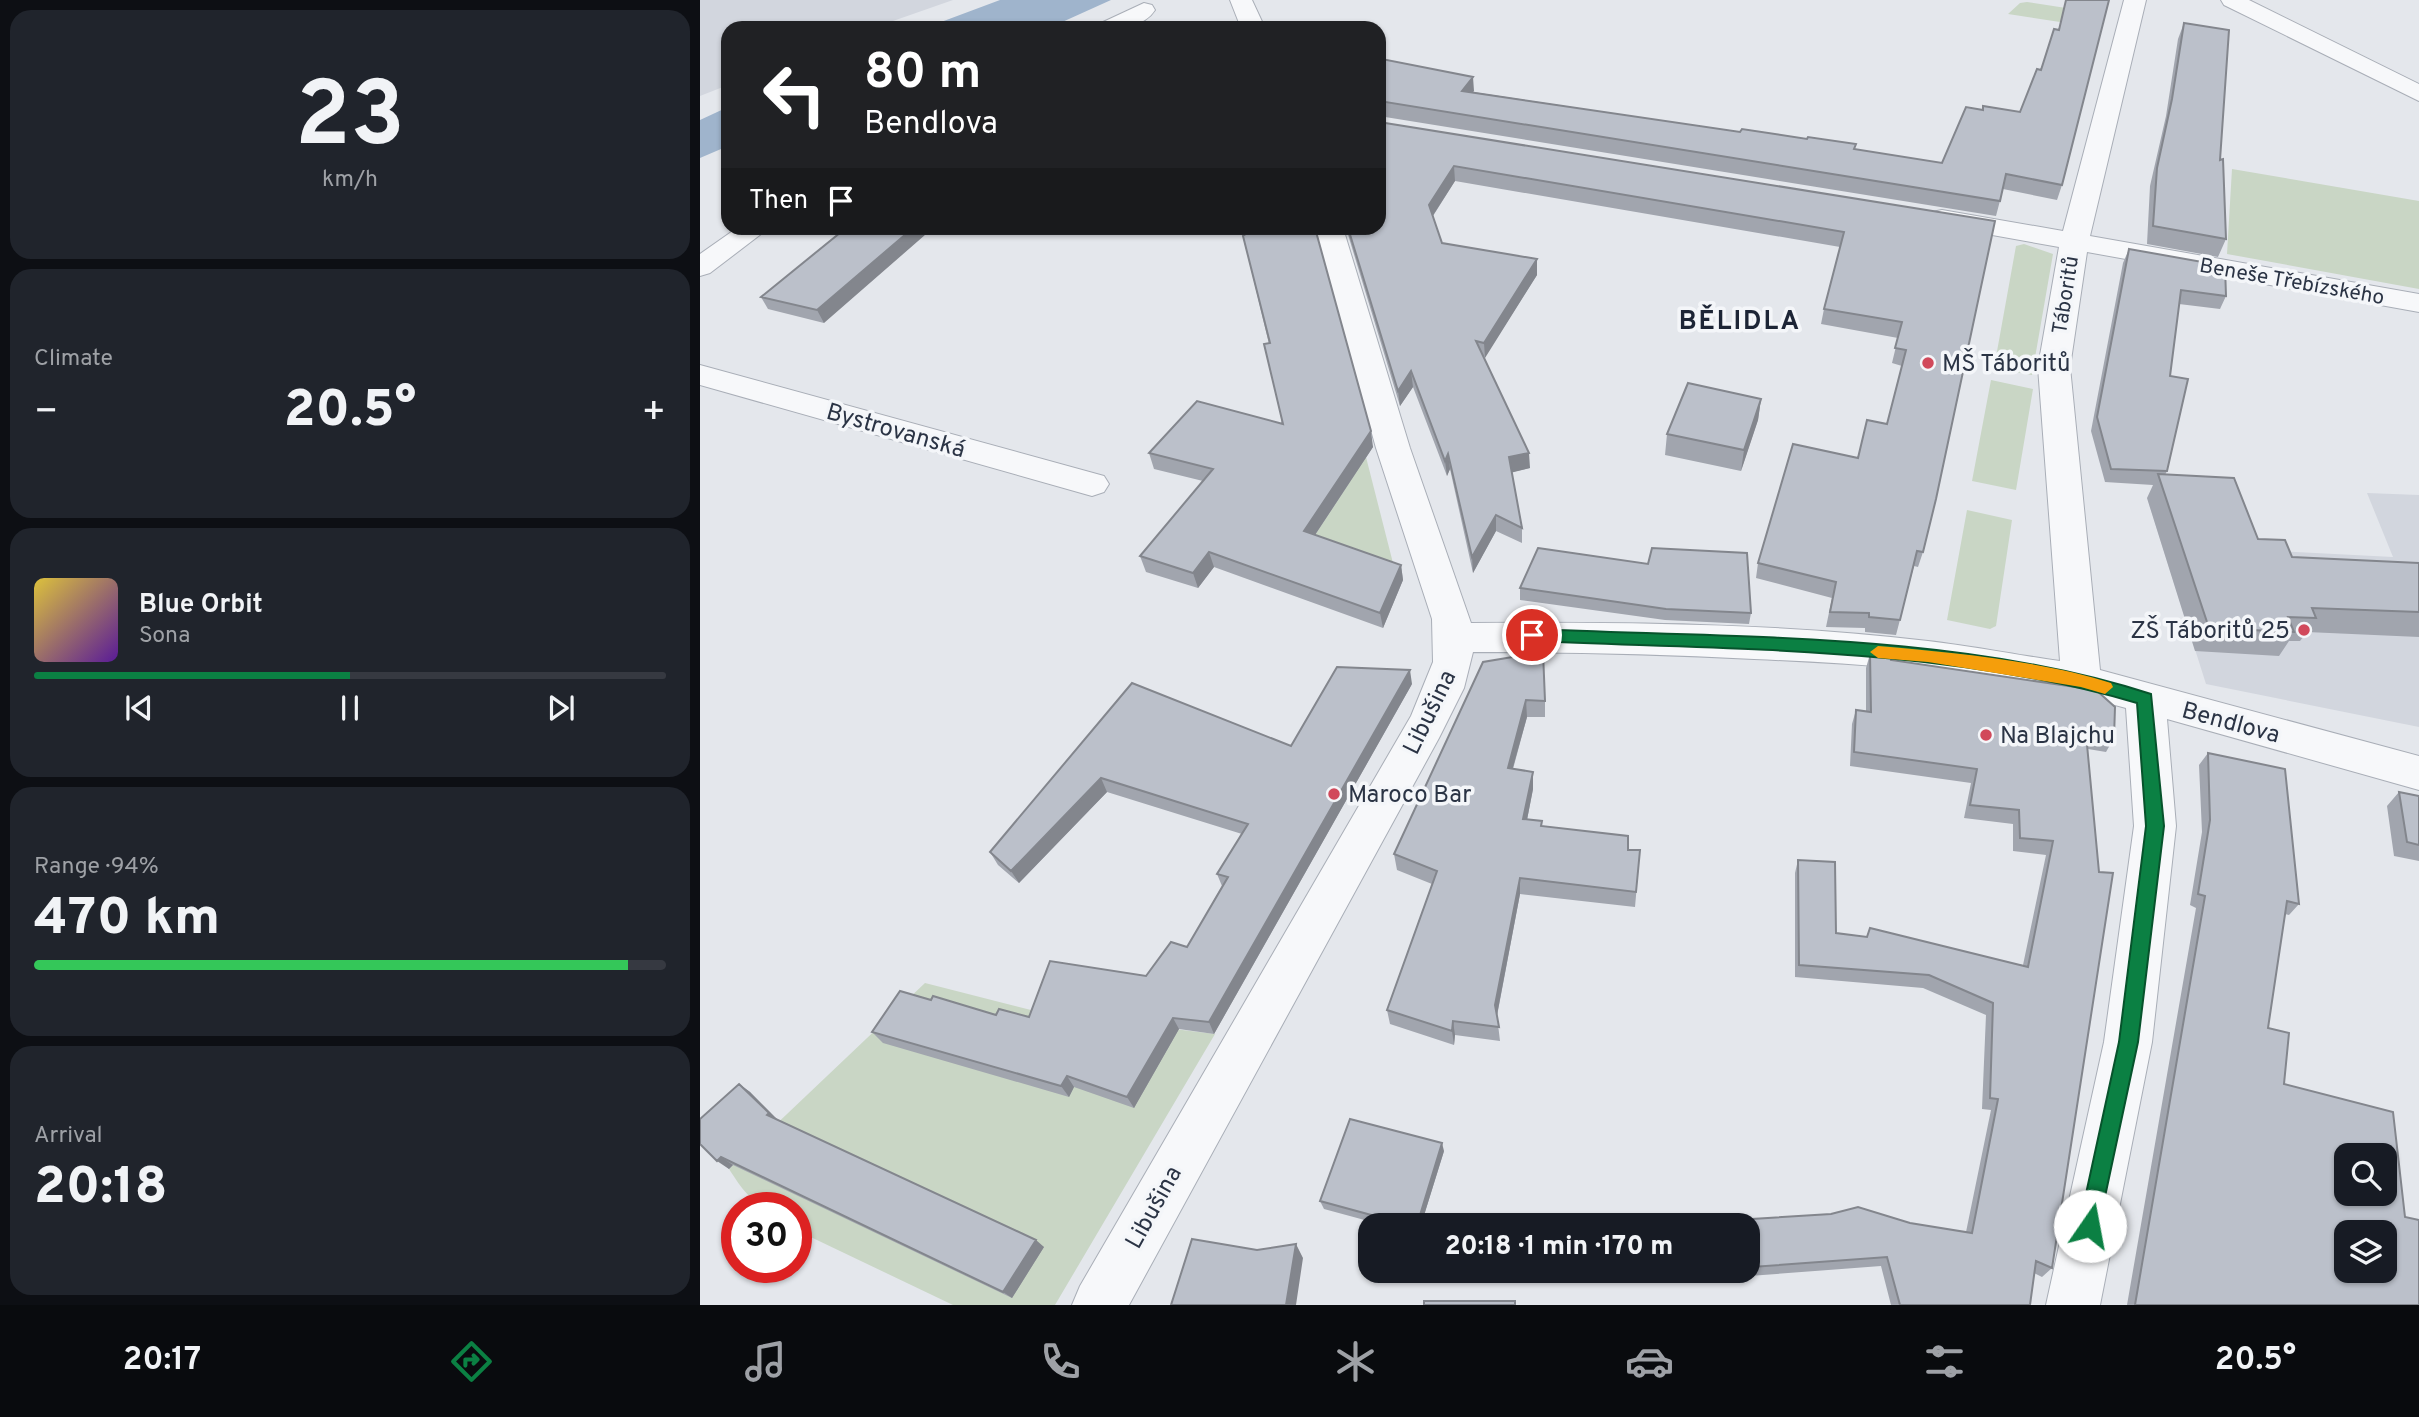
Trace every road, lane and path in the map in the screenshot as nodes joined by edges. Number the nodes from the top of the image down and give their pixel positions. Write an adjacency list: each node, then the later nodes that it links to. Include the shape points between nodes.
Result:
1 (1241, 0): 6 (street)
2 (2136, 0): 11 (street, Táboritů)
3 (2232, 0): 7 (street)
4 (1144, 10): 5 (street)
5 (1123, 21)
6 (1251, 21)
7 (2419, 94)
8 (1923, 214): 11 (street, Beneše Třebízského)
9 (745, 235): 12 (street)
10 (1331, 235): 16 (street, Libušina, via 1393,448)
11 (2074, 243): 13 (street, Beneše Třebízského); 17 (street, Táboritů, via 2054,367)
12 (700, 267)
13 (2419, 303)
14 (700, 375): 15 (street, Bystrovanská)
15 (1092, 485)
16 (1456, 638): 17 (street, Bendlova, via 1557,636 1839,648 1928,656); 20 (street, Libušina, via 1453,667 1425,727)
17 (2081, 680): 18 (street, Bendlova)
18 (2145, 699): 19 (street, Bendlova); 21 (street, via 2155,826 2129,1042)
19 (2419, 773)
20 (1099, 1305)
21 (2073, 1305)

